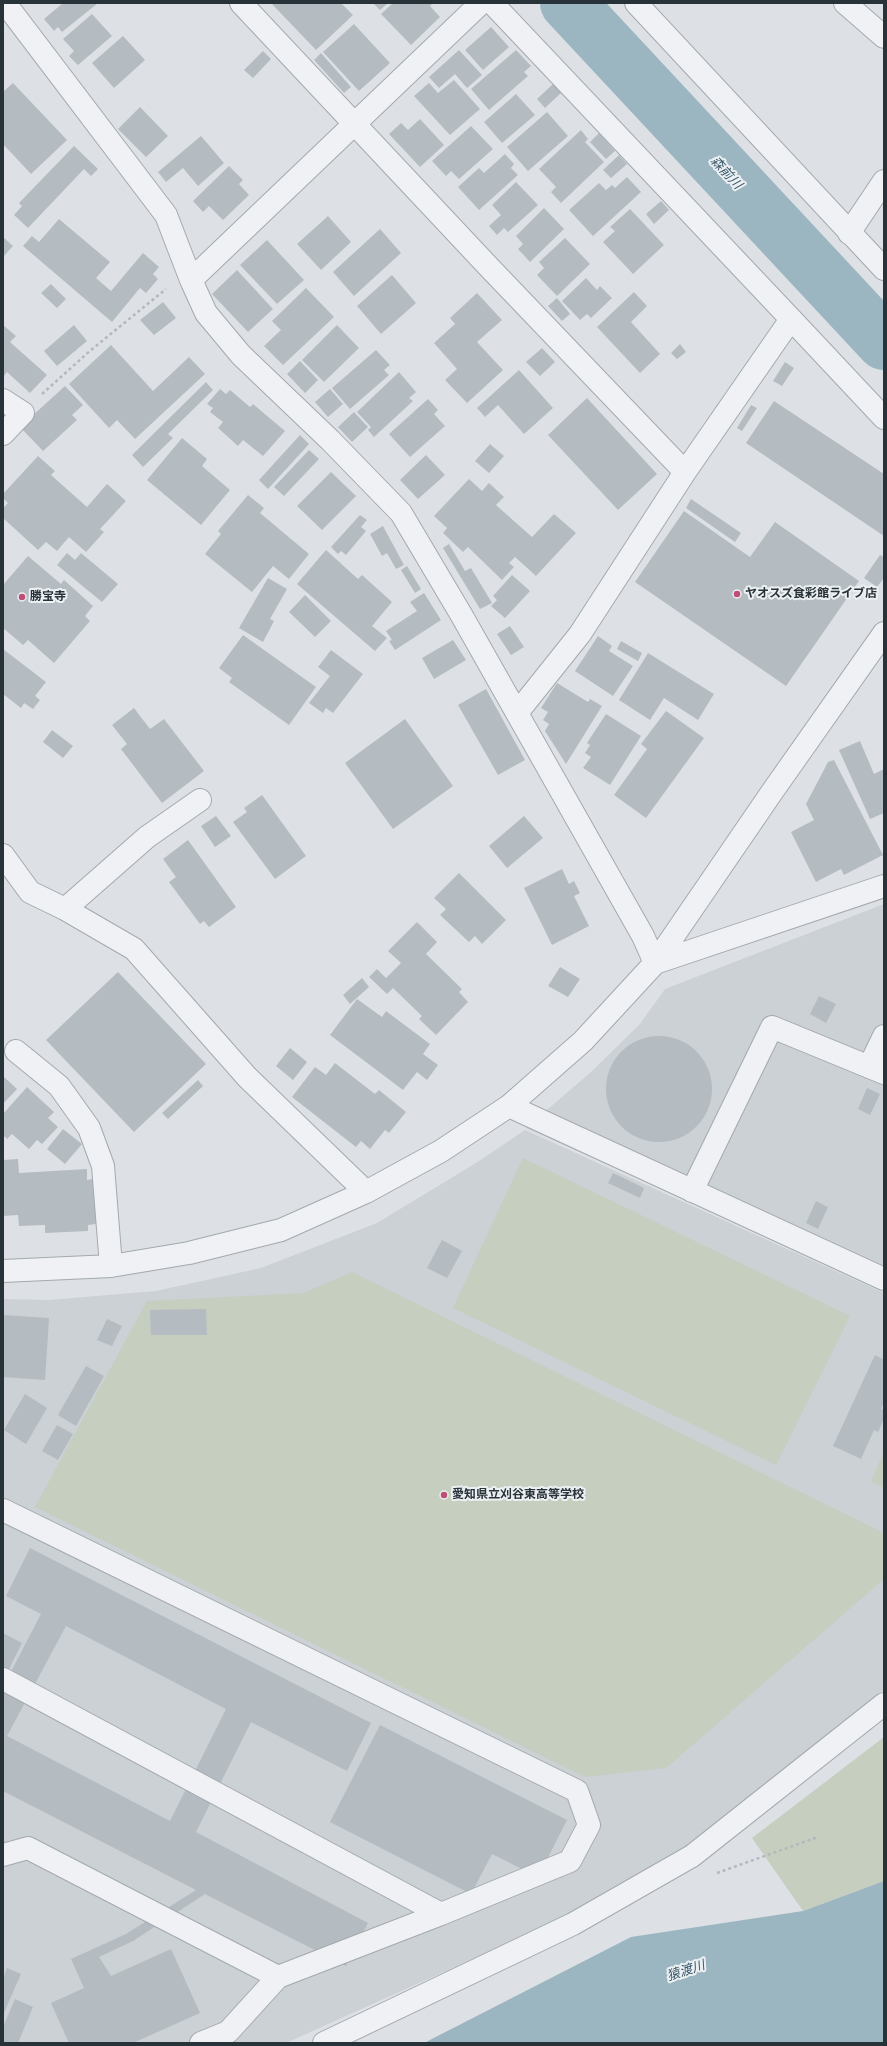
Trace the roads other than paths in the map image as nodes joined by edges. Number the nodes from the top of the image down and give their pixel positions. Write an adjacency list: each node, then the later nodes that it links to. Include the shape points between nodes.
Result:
1 (5, 3): 12 (street, via 166,215)
2 (242, 3): 8 (street)
3 (481, 3): 8 (street)
4 (492, 3): 13 (street)
5 (636, 3): 10 (street)
6 (845, 3): 7 (street)
7 (884, 37)
8 (355, 124): 12 (street); 17 (street)
9 (884, 181): 10 (street)
10 (849, 233): 11 (street)
11 (884, 269)
12 (191, 280): 19 (street, via 206,313 241,355 330,440 401,513)
13 (791, 320): 15 (street); 17 (street)
14 (3, 400): 16 (street, via 23,413)
15 (884, 418)
16 (3, 434)
17 (685, 472): 19 (street, via 580,634)
18 (884, 633): 24 (street)
19 (517, 713): 24 (street, via 643,936)
20 (200, 800): 23 (street, via 148,837)
21 (3, 855): 23 (street, via 30,892)
22 (884, 886): 24 (street)
23 (64, 909): 30 (street, via 134,949 248,1077)
24 (655, 963): 28 (street, via 584,1041)
25 (884, 1036): 27 (street)
26 (16, 1051): 31 (street, via 59,1086 89,1128 103,1166)
27 (877, 1070): 29 (street, via 772,1027)
28 (509, 1106): 29 (street); 30 (street, via 441,1151)
29 (692, 1191): 33 (street)
30 (366, 1192): 31 (street, via 281,1230 189,1252)
31 (111, 1266): 32 (street)
32 (3, 1271)
33 (884, 1279)
34 (3, 1510): 38 (street, via 577,1791 589,1825 570,1860)
35 (3, 1678): 38 (street)
36 (884, 1704): 41 (street, via 692,1856 573,1924)
37 (3, 1855): 39 (street, via 28,1848)
38 (441, 1914): 39 (street)
39 (278, 1977): 40 (street, via 228,2032)
40 (202, 2043)
41 (324, 2043)

